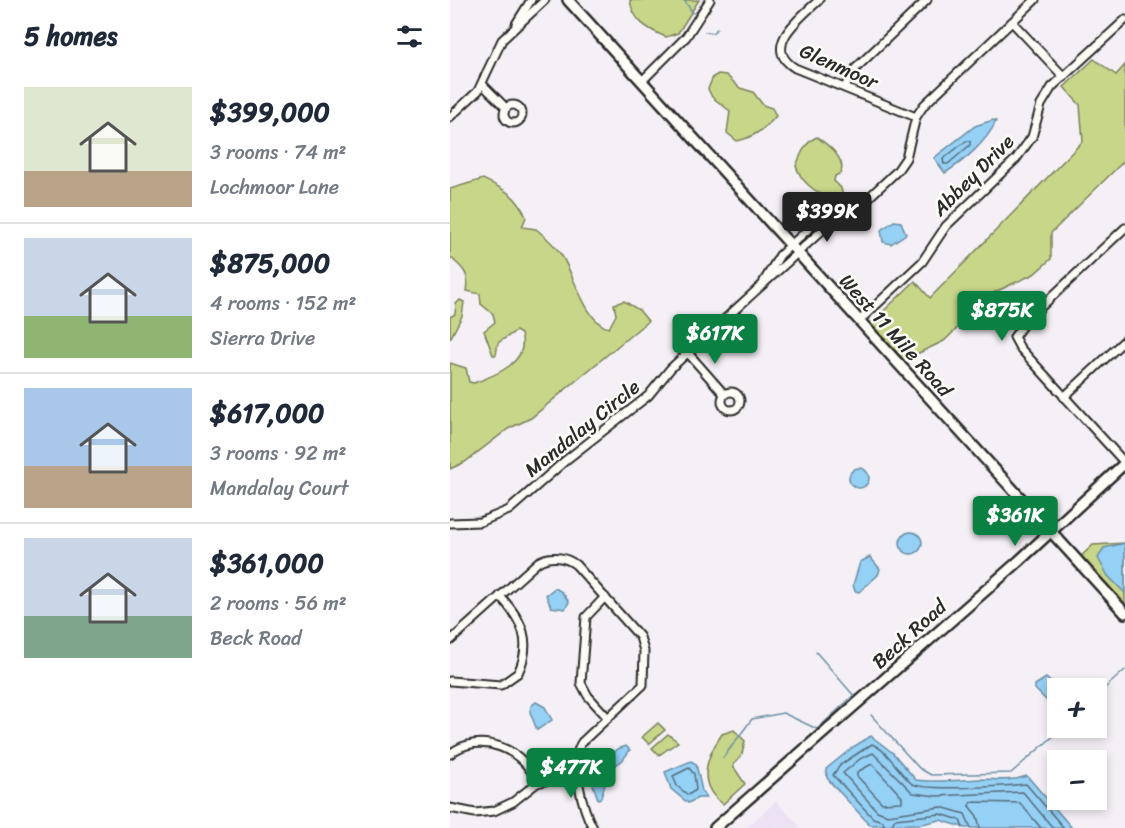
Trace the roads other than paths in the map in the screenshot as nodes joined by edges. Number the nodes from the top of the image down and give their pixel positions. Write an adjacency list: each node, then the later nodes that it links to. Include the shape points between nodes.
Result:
1 (531, 0): 10 (street)
2 (545, 0): 10 (street)
3 (568, 0): 12 (street, West 11 Mile Road)
4 (710, 0): 12 (street, via 686,37)
5 (819, 0): 14 (street, Glenmoor, via 784,34 783,55 795,68)
6 (925, 0): 14 (street, via 856,68)
7 (1035, 0): 9 (street)
8 (1125, 20): 11 (street, Abbey Drive)
9 (1012, 22): 11 (street); 17 (street, via 937,91)
10 (513, 29): 13 (street, via 496,51)
11 (1064, 77): 23 (street, Abbey Drive, via 1043,101 1023,152 940,232 922,262)
12 (642, 81): 20 (street, West 11 Mile Road)
13 (483, 84): 15 (street); 16 (street)
14 (845, 87): 17 (street, Glenmoor)
15 (506, 108)
16 (450, 117)
17 (916, 117): 18 (street, via 900,168 863,202)
18 (832, 217): 20 (street, via 818,221); 21 (street, Mandalay Circle)
19 (1125, 228): 27 (street, via 1014,337)
20 (790, 245): 21 (street, West 11 Mile Road); 22 (street, via 776,259)
21 (797, 253): 22 (street, Mandalay Circle); 23 (street, West 11 Mile Road)
22 (761, 286): 25 (street, Mandalay Circle)
23 (859, 321): 30 (street, West 11 Mile Road)
24 (1125, 340): 27 (street)
25 (688, 353): 26 (street); 29 (street, Mandalay Circle, via 648,396 509,510 480,522)
26 (724, 394)
27 (1064, 397): 28 (street)
28 (1125, 463): 30 (street, Beck Road)
29 (450, 523)
30 (1051, 532): 33 (street, West 11 Mile Road); 44 (street, Beck Road)
31 (500, 596): 32 (street, via 538,562 550,558 572,561); 34 (street); 35 (street, via 524,629 518,674 501,684)
32 (605, 597): 36 (street, via 586,617 581,683); 36 (street, via 637,632 644,651 643,685)
33 (1125, 613)
34 (450, 641)
35 (450, 681)
36 (608, 718): 38 (street, via 578,747)
37 (450, 754): 39 (street, via 470,744 503,747 516,756)
38 (578, 773): 39 (street); 41 (street)
39 (537, 783): 40 (street, via 494,811 475,813)
40 (450, 808)
41 (589, 819): 42 (street); 43 (street)
42 (593, 828)
43 (601, 828)
44 (715, 828)

